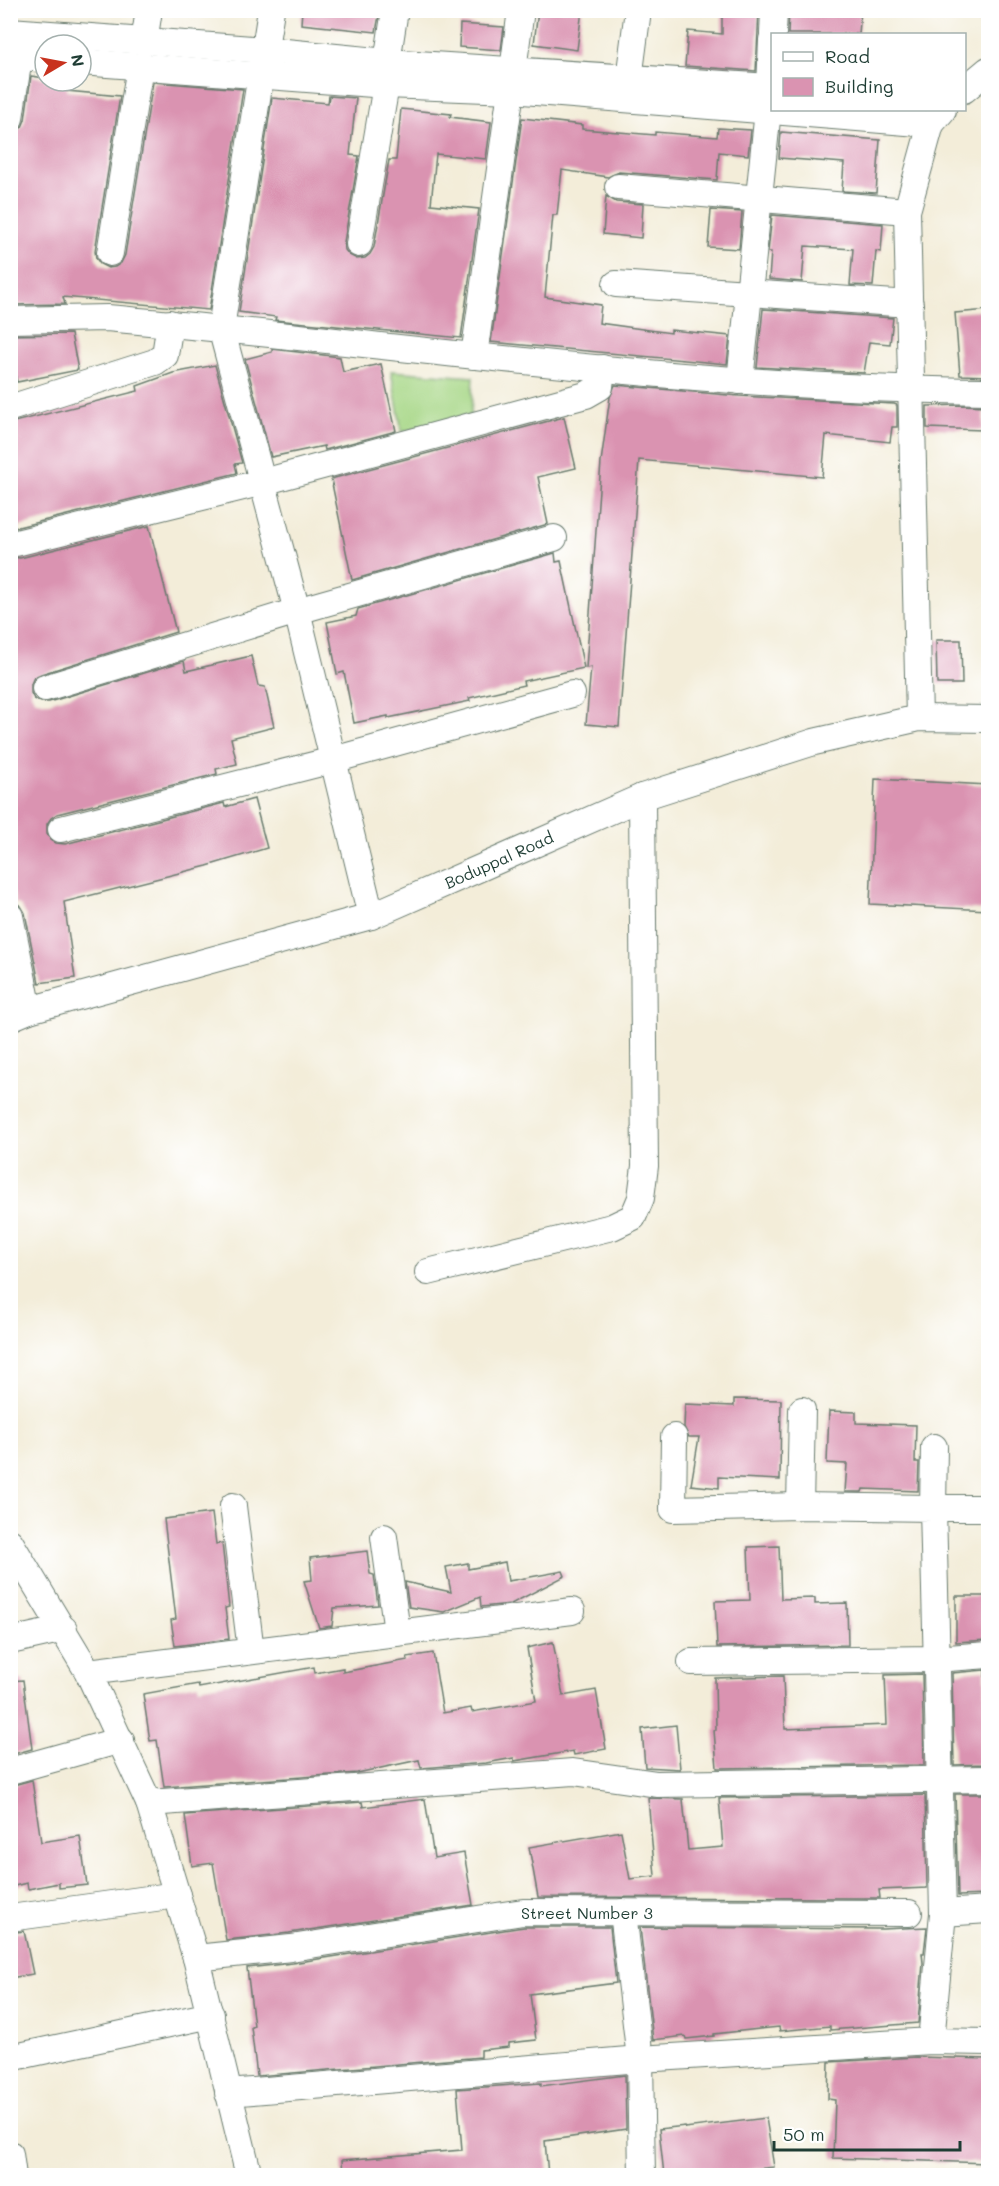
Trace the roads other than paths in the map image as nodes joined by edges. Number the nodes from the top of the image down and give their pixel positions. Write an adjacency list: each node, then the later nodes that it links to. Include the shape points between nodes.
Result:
1 (149, 10): 9 (street)
2 (271, 10): 13 (street)
3 (395, 10): 16 (street)
4 (521, 10): 18 (street)
5 (638, 10): 17 (street)
6 (774, 10): 8 (street)
7 (19, 25): 9 (street)
8 (773, 33)
9 (142, 54): 12 (street); 13 (street); 28 (street)
10 (15, 57): 11 (street); 23 (street)
11 (33, 58)
12 (93, 60)
13 (263, 62): 16 (street); 34 (street)
14 (771, 68): 20 (street)
15 (988, 70): 19 (street)
16 (386, 74): 18 (street); 27 (street)
17 (629, 79): 18 (street); 20 (street)
18 (512, 80): 20 (street); 35 (street)
19 (966, 88)
20 (770, 95): 25 (street)
21 (891, 111): 22 (street)
22 (937, 117): 26 (street)
23 (10, 118)
24 (618, 187): 25 (street)
25 (759, 199): 26 (street); 30 (street)
26 (908, 211): 31 (street)
27 (359, 244)
28 (110, 253)
29 (616, 284): 30 (street)
30 (749, 293): 31 (street); 37 (street)
31 (910, 303): 38 (street)
32 (10, 320): 33 (street, via 107,318)
33 (170, 323): 34 (street); 40 (street, via 165,355 154,362)
34 (221, 328): 35 (street); 41 (street)
35 (474, 356): 36 (street)
36 (602, 368): 37 (street); 41 (street, via 600,387 586,395)
37 (740, 381): 38 (street)
38 (913, 390): 39 (street); 47 (street)
39 (988, 391)
40 (10, 408)
41 (262, 482): 43 (street); 44 (street)
42 (554, 538): 44 (street)
43 (16, 543)
44 (297, 611): 45 (street); 49 (street)
45 (45, 688)
46 (572, 694): 49 (street)
47 (920, 718): 48 (street, Boduppal Road); 50 (street, Boduppal Road, via 814,742)
48 (988, 719)
49 (333, 760): 51 (street); 53 (street)
50 (642, 797): 53 (street, Boduppal Road); 55 (street, via 645,1166 641,1198 633,1216 612,1227)
51 (61, 829)
52 (10, 916): 54 (street)
53 (371, 916): 54 (street, Boduppal Road)
54 (20, 1014)
55 (428, 1272)
56 (802, 1410): 60 (street)
57 (674, 1437): 60 (street, via 673,1509)
58 (934, 1447): 61 (street)
59 (233, 1506): 69 (street)
60 (800, 1506): 61 (street)
61 (933, 1508): 62 (street); 71 (street)
62 (981, 1508)
63 (384, 1537): 67 (street)
64 (10, 1542): 66 (street)
65 (572, 1611): 67 (street)
66 (64, 1629): 68 (street); 73 (street)
67 (397, 1632): 69 (street)
68 (10, 1641)
69 (251, 1651): 73 (street)
70 (988, 1655): 71 (street)
71 (935, 1659): 72 (street); 76 (street)
72 (691, 1662)
73 (88, 1672): 74 (street)
74 (121, 1740): 75 (street); 78 (street)
75 (10, 1771)
76 (940, 1779): 77 (street); 78 (street, via 657,1784 573,1773); 83 (street)
77 (988, 1779)
78 (149, 1803): 79 (street)
79 (177, 1895): 84 (street); 85 (street)
80 (988, 1910): 83 (street)
81 (623, 1912): 82 (street, Street Number 3); 85 (street, Street Number 3, via 523,1912 291,1948); 90 (street)
82 (909, 1912)
83 (943, 1913): 87 (street)
84 (10, 1918)
85 (196, 1958): 86 (street)
86 (211, 2015): 89 (street); 91 (street)
87 (931, 2041): 88 (street); 90 (street)
88 (988, 2042)
89 (10, 2058)
90 (640, 2060): 91 (street); 95 (street)
91 (228, 2093): 94 (street)
92 (10, 2154): 93 (street)
93 (14, 2175)
94 (249, 2175)
95 (642, 2175)

